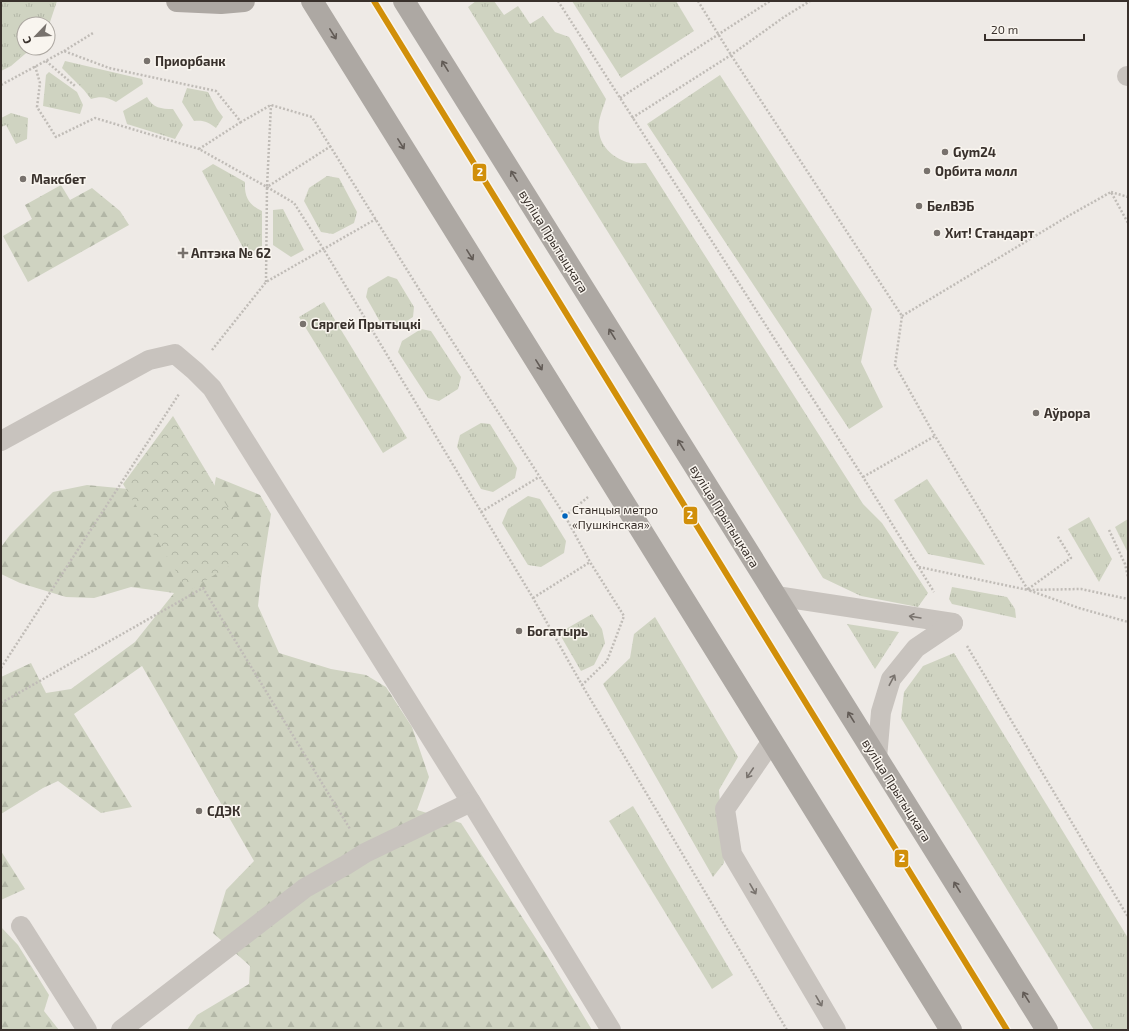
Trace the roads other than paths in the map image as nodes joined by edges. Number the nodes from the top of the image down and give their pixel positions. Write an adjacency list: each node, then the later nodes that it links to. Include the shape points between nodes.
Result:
1 (177, 1): 2 (main road)
2 (244, 1)
3 (312, 1): 7 (main road, one-way to 7)
4 (404, 1): 6 (main road, вуліца Прытыцкага, one-way to 4)
5 (1, 441): 9 (lane, via 149,360 175,354 212,388)
6 (776, 596): 8 (main road, вуліца Прытыцкага, one-way to 6); 8 (lane, one-way to 6, via 881,712 891,679 916,648 953,623)
7 (772, 741): 14 (lane, one-way to 14, via 725,809 732,854); 15 (main road)
8 (877, 758): 16 (main road, вуліца Прытыцкага, one-way to 8)
9 (471, 802): 12 (lane, via 365,853 305,888); 13 (lane)
10 (21, 926): 11 (lane)
11 (87, 1030)
12 (121, 1030)
13 (611, 1030)
14 (836, 1030)
15 (950, 1030)
16 (1047, 1030)

